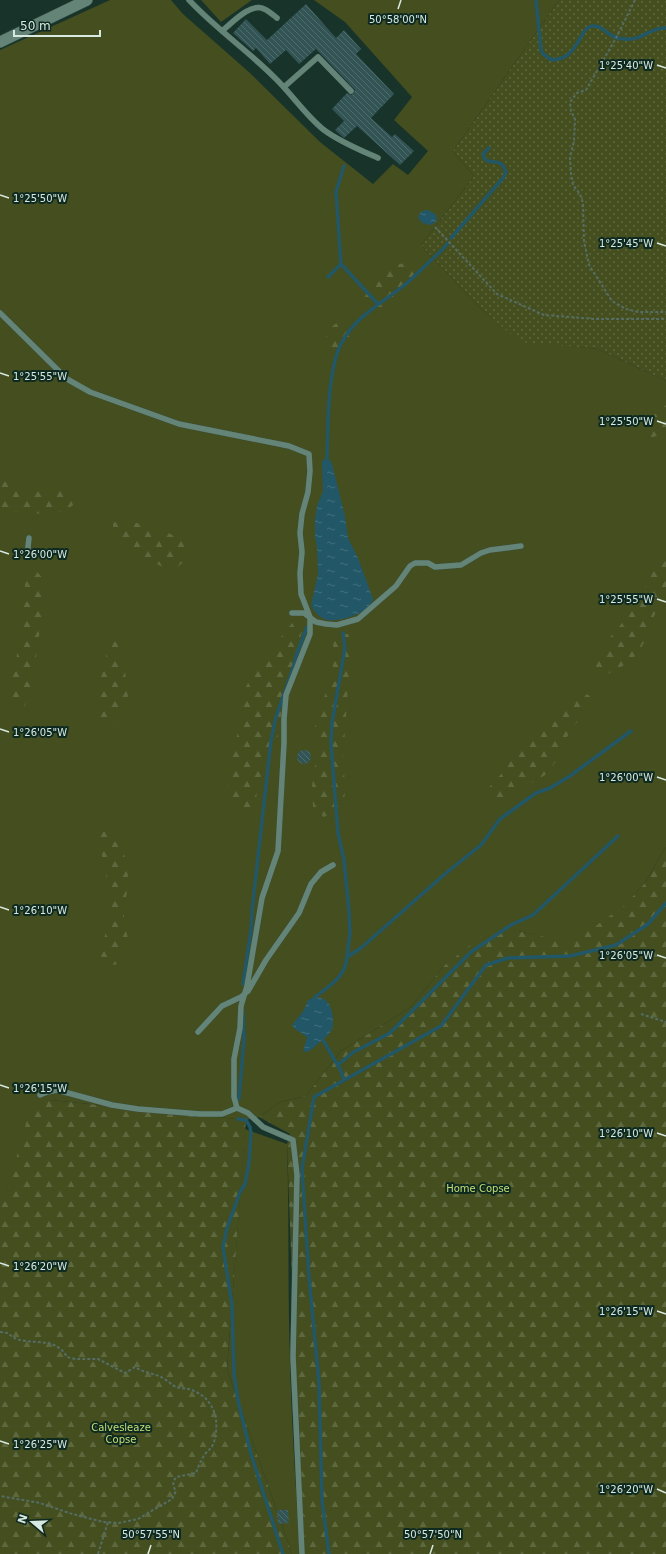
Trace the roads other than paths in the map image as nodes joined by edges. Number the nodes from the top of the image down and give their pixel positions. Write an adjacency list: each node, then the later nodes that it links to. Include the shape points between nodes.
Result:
1 (188, 0): 4 (lane)
2 (84, 2): 5 (street)
3 (277, 18): 4 (lane, via 263,8 253,8)
4 (222, 31): 6 (lane)
5 (0, 42)
6 (284, 87): 7 (lane, via 318,57); 8 (lane, via 324,130 352,147)
7 (351, 90)
8 (378, 158)
9 (0, 313): 14 (lane, via 66,379 90,392 179,424 289,446 309,454 308,492 300,533 300,573 301,594)
10 (28, 538): 12 (lane)
11 (521, 546): 14 (lane, via 486,552 461,565 435,567 428,563 415,563 393,589 358,619 337,625 316,622)
12 (27, 556)
13 (292, 613): 14 (lane, via 304,613)
14 (310, 618): 16 (lane, via 310,634 286,695 278,851 262,898)
15 (333, 865): 16 (lane, via 321,872 311,884 294,921)
16 (245, 994): 17 (lane, via 222,1006); 19 (lane, via 234,1059 234,1097)
17 (198, 1032)
18 (40, 1094): 19 (lane, via 57,1090 112,1105 200,1114 222,1114)
19 (237, 1108): 20 (lane, via 248,1113 263,1127 293,1140 297,1175 293,1357)
20 (302, 1554)

